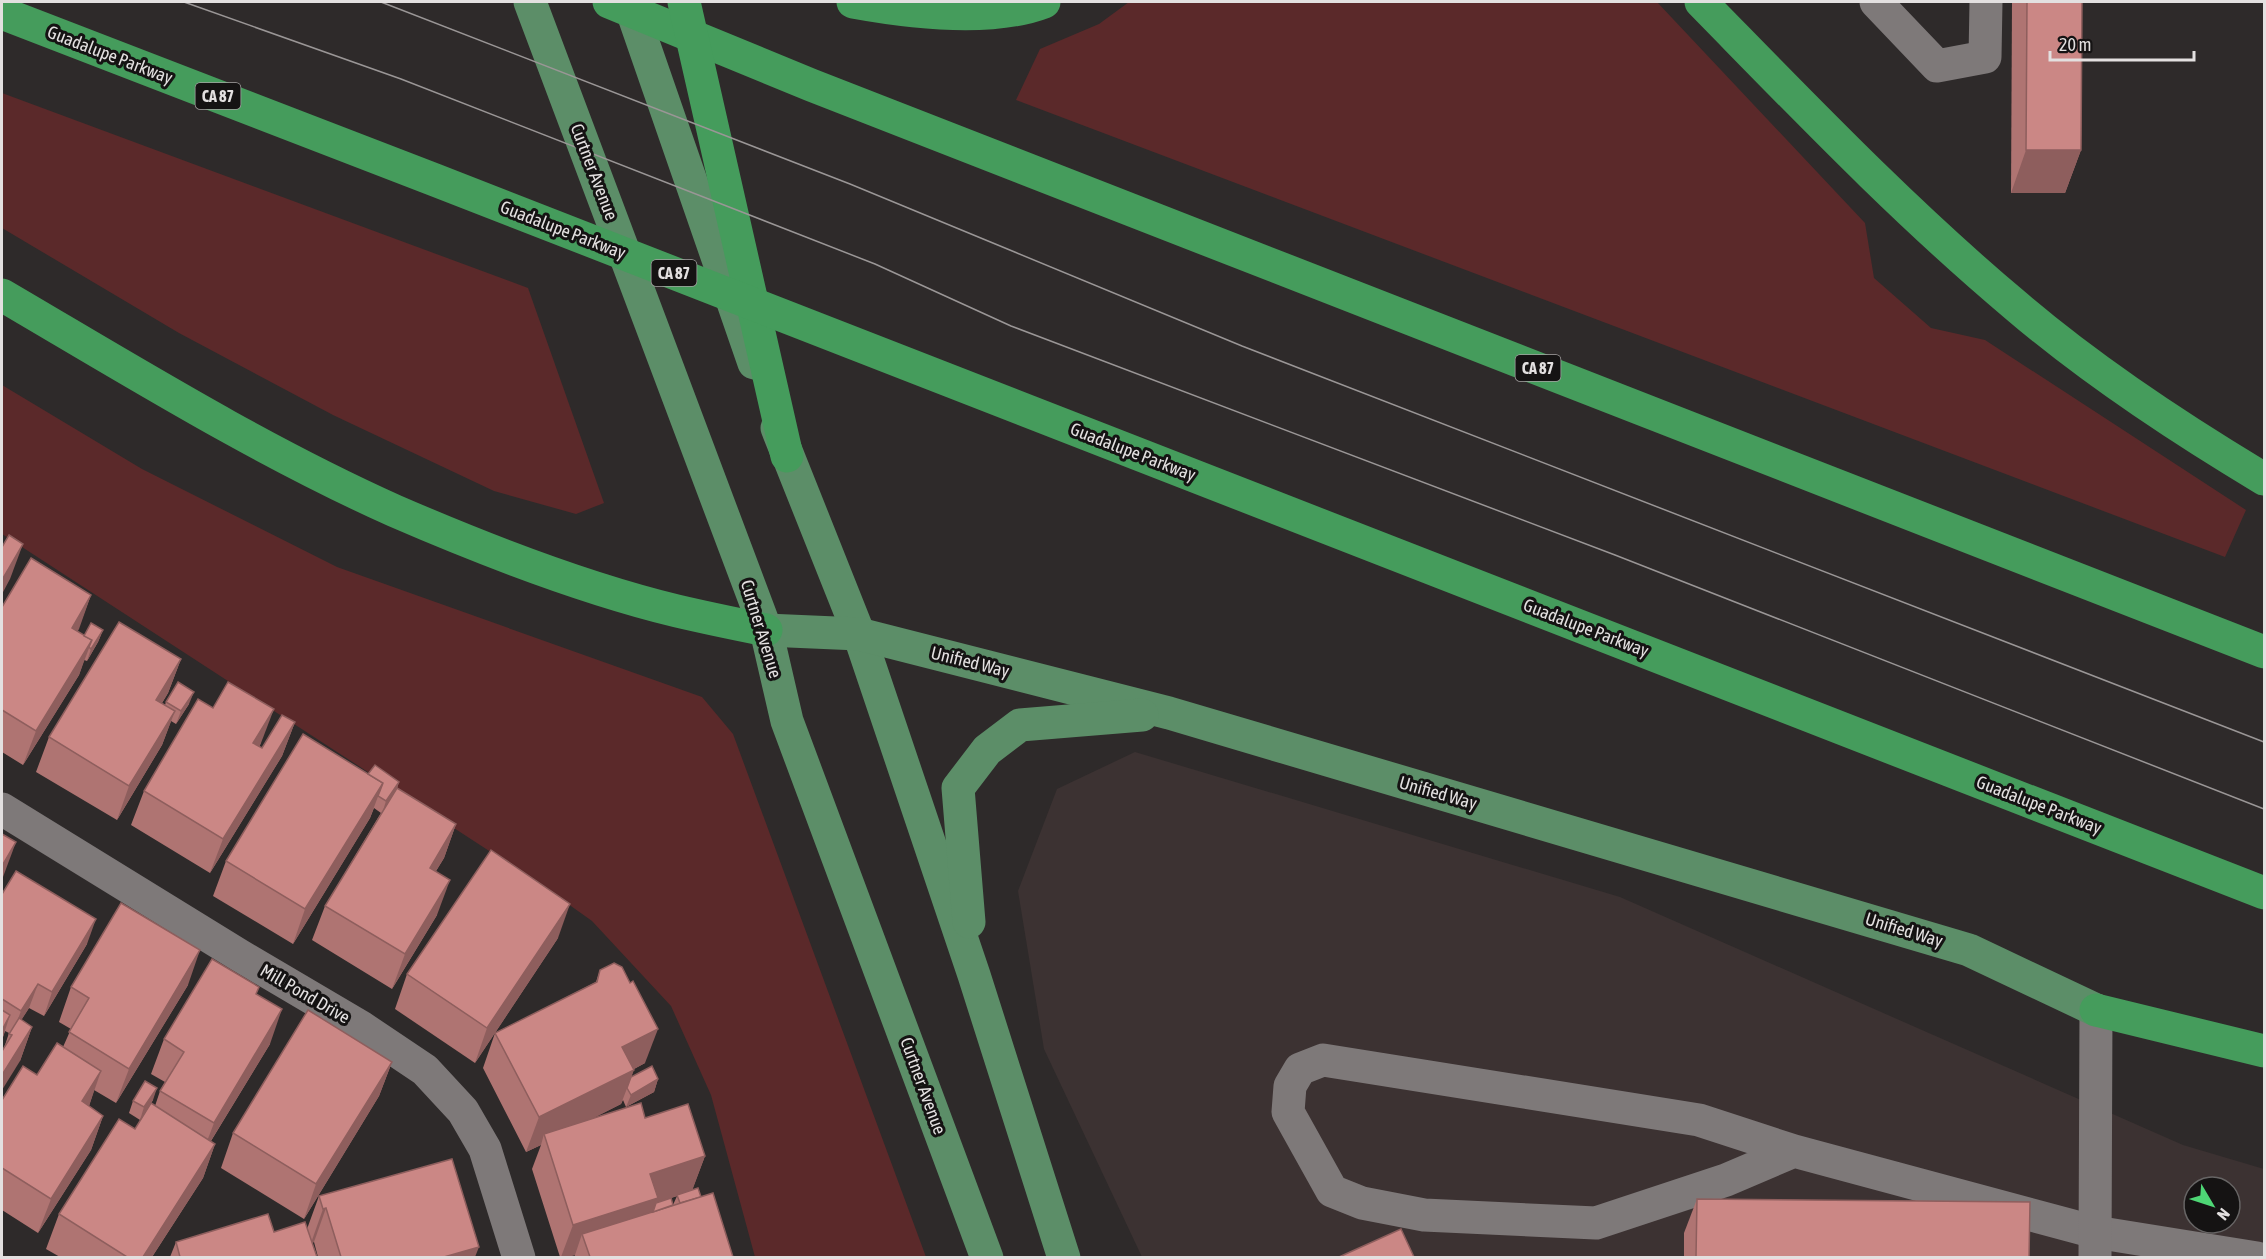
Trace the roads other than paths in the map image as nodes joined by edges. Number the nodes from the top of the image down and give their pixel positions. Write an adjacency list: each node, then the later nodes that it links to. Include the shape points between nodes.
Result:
1 (530, 2): 14 (main road, Curtner Avenue)
2 (609, 2): 16 (highway, CA 87, via 811,85)
3 (629, 2): 12 (main road)
4 (684, 2): 12 (highway)
5 (854, 2): 6 (highway, via 918,11 979,13)
6 (1044, 2)
7 (1701, 2): 13 (highway, via 1874,179 2016,306 2106,377 2189,434)
8 (1876, 2): 9 (street, via 1937,66 1985,57)
9 (1986, 2)
10 (2, 13): 19 (highway, Guadalupe Parkway / CA 87)
11 (2, 295): 14 (highway, via 187,404 395,511 598,588 676,611)
12 (787, 456): 15 (main road)
13 (2265, 479)
14 (766, 630): 15 (main road, Unified Way); 26 (main road, Curtner Avenue, via 787,721)
15 (859, 633): 17 (main road, Unified Way); 20 (main road)
16 (2265, 652)
17 (1169, 713): 20 (main road, via 1020,724 987,750 958,788); 21 (main road, Unified Way, via 1969,950)
18 (2, 809): 25 (street, Mill Pond Drive, via 362,1027 425,1070 463,1112 485,1149)
19 (2265, 893)
20 (974, 975): 27 (main road)
21 (2096, 1010): 22 (highway); 24 (street)
22 (2265, 1051)
23 (1794, 1151): 23 (street, via 1699,1120 1323,1060 1300,1069 1290,1086 1288,1112 1332,1191 1362,1203 1424,1215 1596,1223 1726,1180); 24 (street)
24 (2095, 1245): 28 (street)
25 (519, 1257)
26 (987, 1257)
27 (1064, 1257)
28 (2257, 1257)

